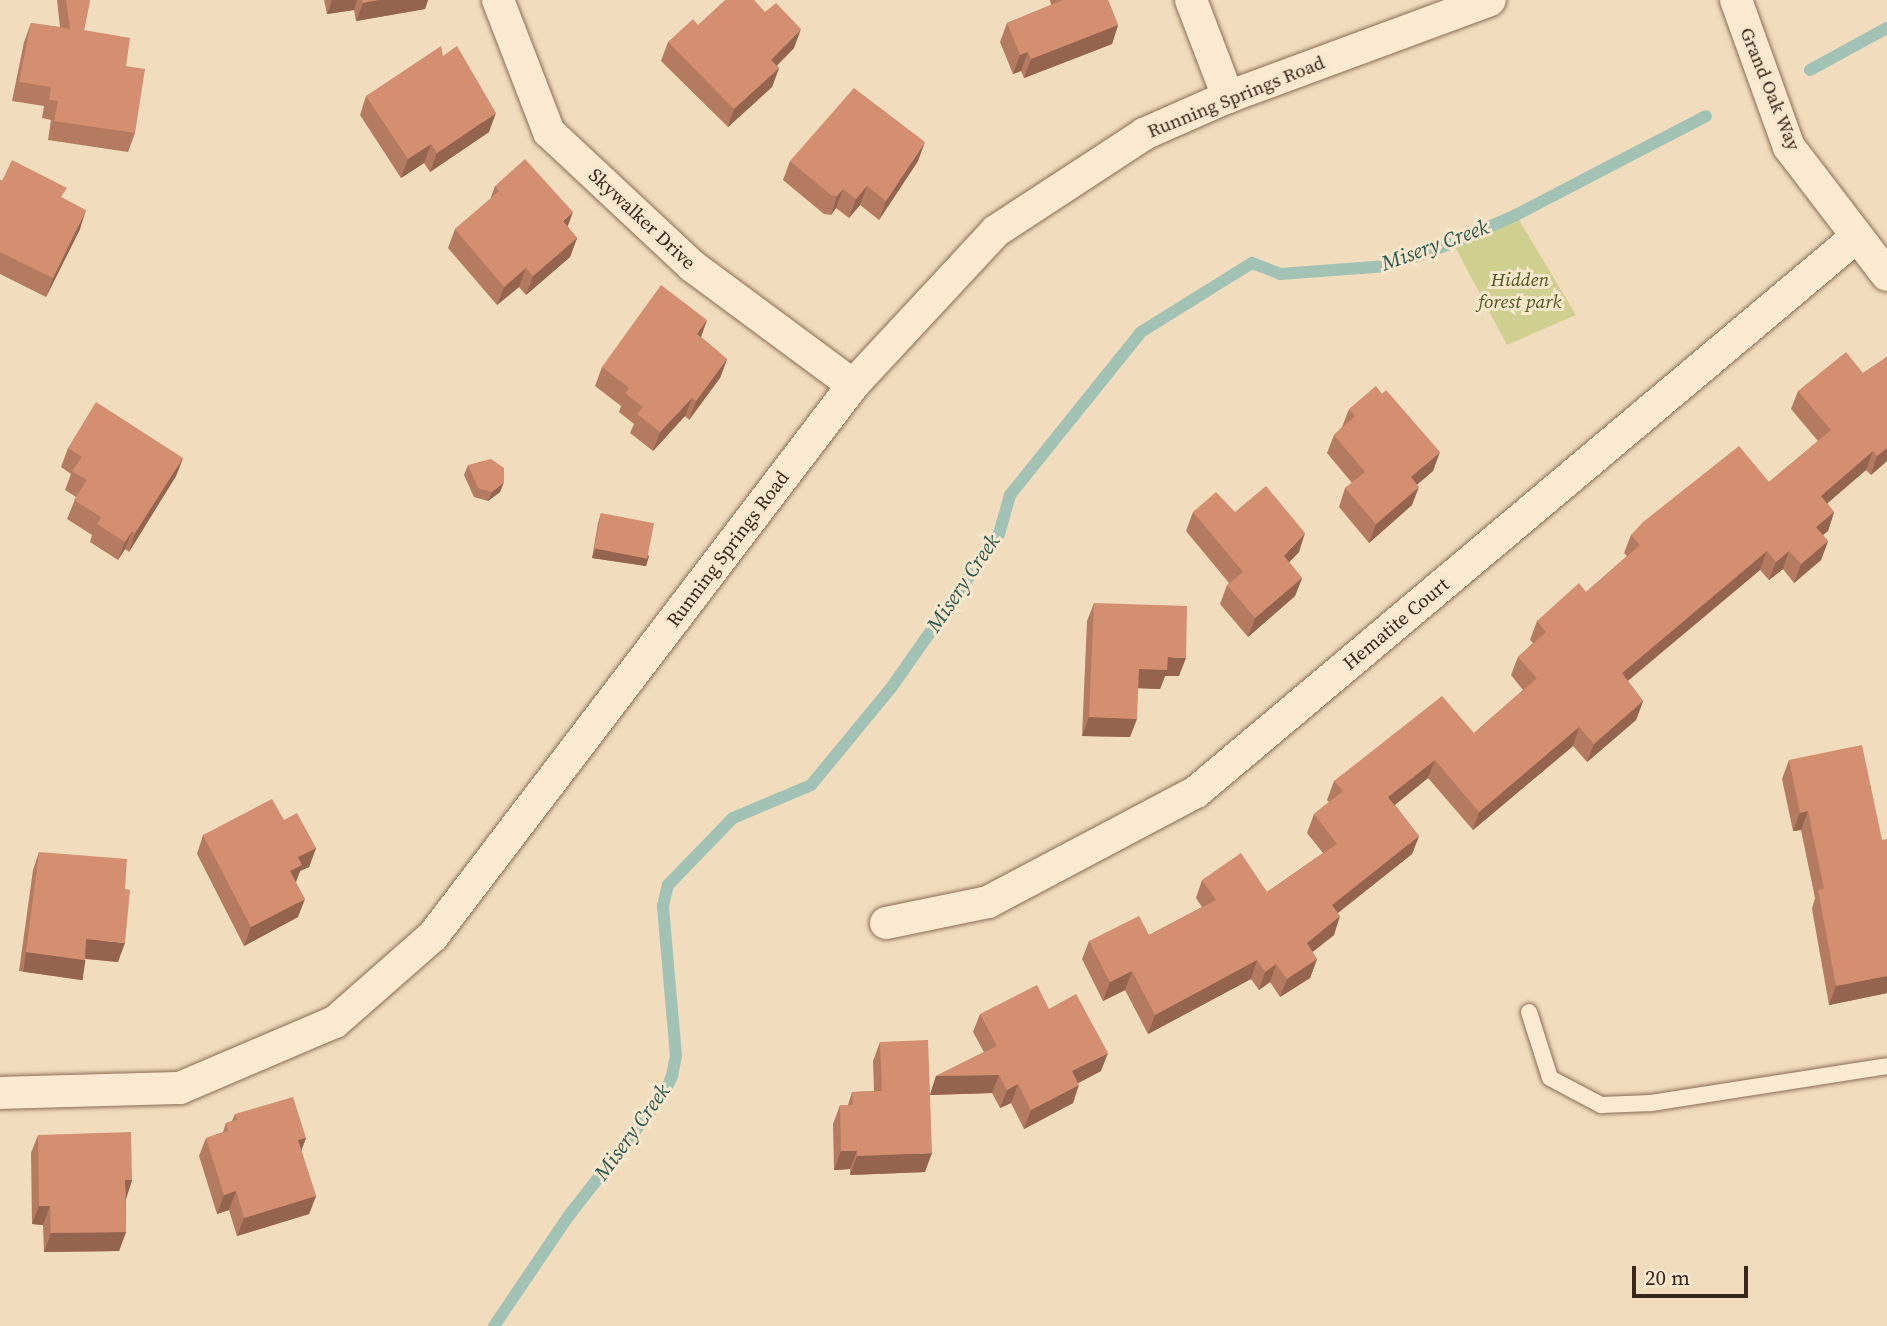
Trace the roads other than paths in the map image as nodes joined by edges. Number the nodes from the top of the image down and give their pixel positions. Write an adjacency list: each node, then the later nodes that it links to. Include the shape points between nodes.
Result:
1 (498, 0): 8 (street, Skywalker Drive, via 549,132 692,265)
2 (1191, 0): 5 (street)
3 (1490, 0): 5 (street, Running Springs Road)
4 (1736, 0): 6 (street, Grand Oak Way, via 1789,147)
5 (1228, 97): 8 (street, Running Springs Road, via 1144,134 996,231)
6 (1855, 238): 7 (street, Grand Oak Way); 9 (street, Hematite Court, via 1196,792 988,902)
7 (1887, 275)
8 (853, 385): 12 (street, Running Springs Road, via 433,936 335,1022 180,1088)
9 (886, 923)
10 (1529, 1012): 11 (lane, via 1550,1078 1601,1105 1651,1103)
11 (1887, 1066)
12 (0, 1093)

